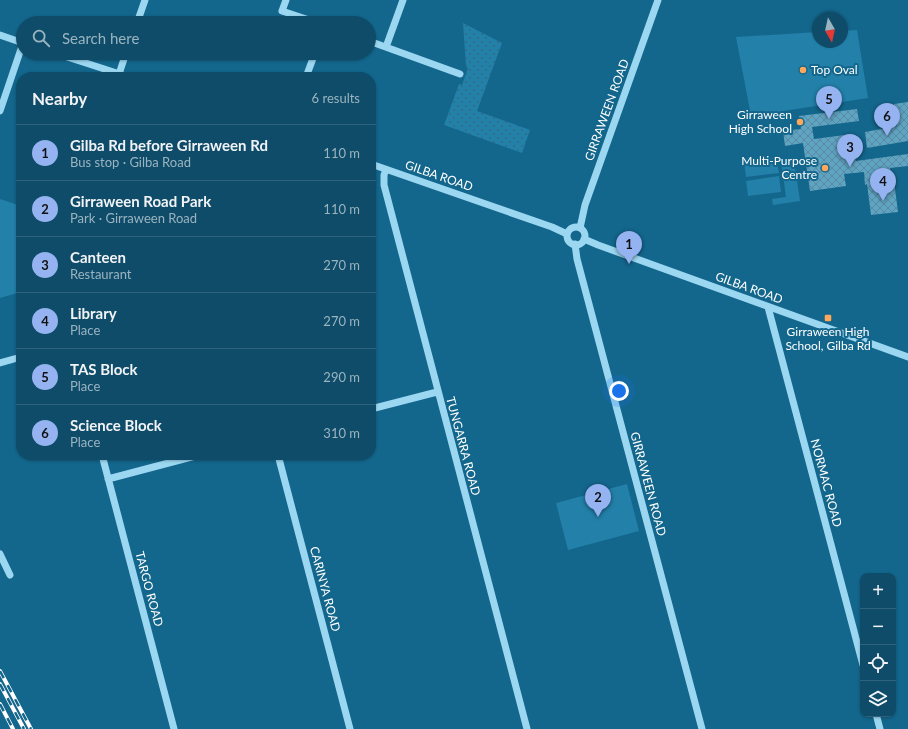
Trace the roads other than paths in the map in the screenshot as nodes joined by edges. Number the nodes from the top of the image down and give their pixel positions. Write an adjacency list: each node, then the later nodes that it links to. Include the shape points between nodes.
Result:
1 (145, 0): 5 (street)
2 (286, 0): 6 (street, via 282,11)
3 (403, 0): 10 (street)
4 (658, 0): 22 (street, GIRRAWEEN ROAD, via 585,205)
5 (139, 16)
6 (297, 16)
7 (0, 35): 8 (street)
8 (16, 41)
9 (376, 43): 10 (street)
10 (386, 47): 18 (street)
11 (17, 60): 19 (street)
12 (75, 60): 15 (street)
13 (123, 60): 16 (street)
14 (312, 60): 17 (street)
15 (109, 72)
16 (119, 72)
17 (308, 72)
18 (460, 74)
19 (0, 111)
20 (376, 166): 21 (street, GILBA ROAD)
21 (386, 169): 23 (street, GILBA ROAD); 30 (street, TUNGARRA ROAD, via 384,185)
22 (580, 228): 23 (street, via 572,228); 24 (street)
23 (567, 234): 25 (street, via 569,241)
24 (584, 238): 25 (street, via 581,243); 26 (street, GILBA ROAD)
25 (575, 244): 43 (street, GIRRAWEEN ROAD)
26 (768, 307): 27 (street, GILBA ROAD); 38 (street, NORMAC ROAD)
27 (908, 357)
28 (16, 358): 29 (street)
29 (0, 363)
30 (437, 392): 31 (street); 42 (street, TUNGARRA ROAD)
31 (376, 409)
32 (103, 460): 35 (street, TARGO ROAD)
33 (180, 460): 35 (street)
34 (279, 460): 41 (street, CARINYA ROAD)
35 (108, 479): 40 (street, TARGO ROAD)
36 (0, 554): 37 (street)
37 (10, 575)
38 (860, 655)
39 (877, 717): 44 (street)
40 (174, 729)
41 (350, 729)
42 (527, 729)
43 (702, 729)
44 (880, 729)

